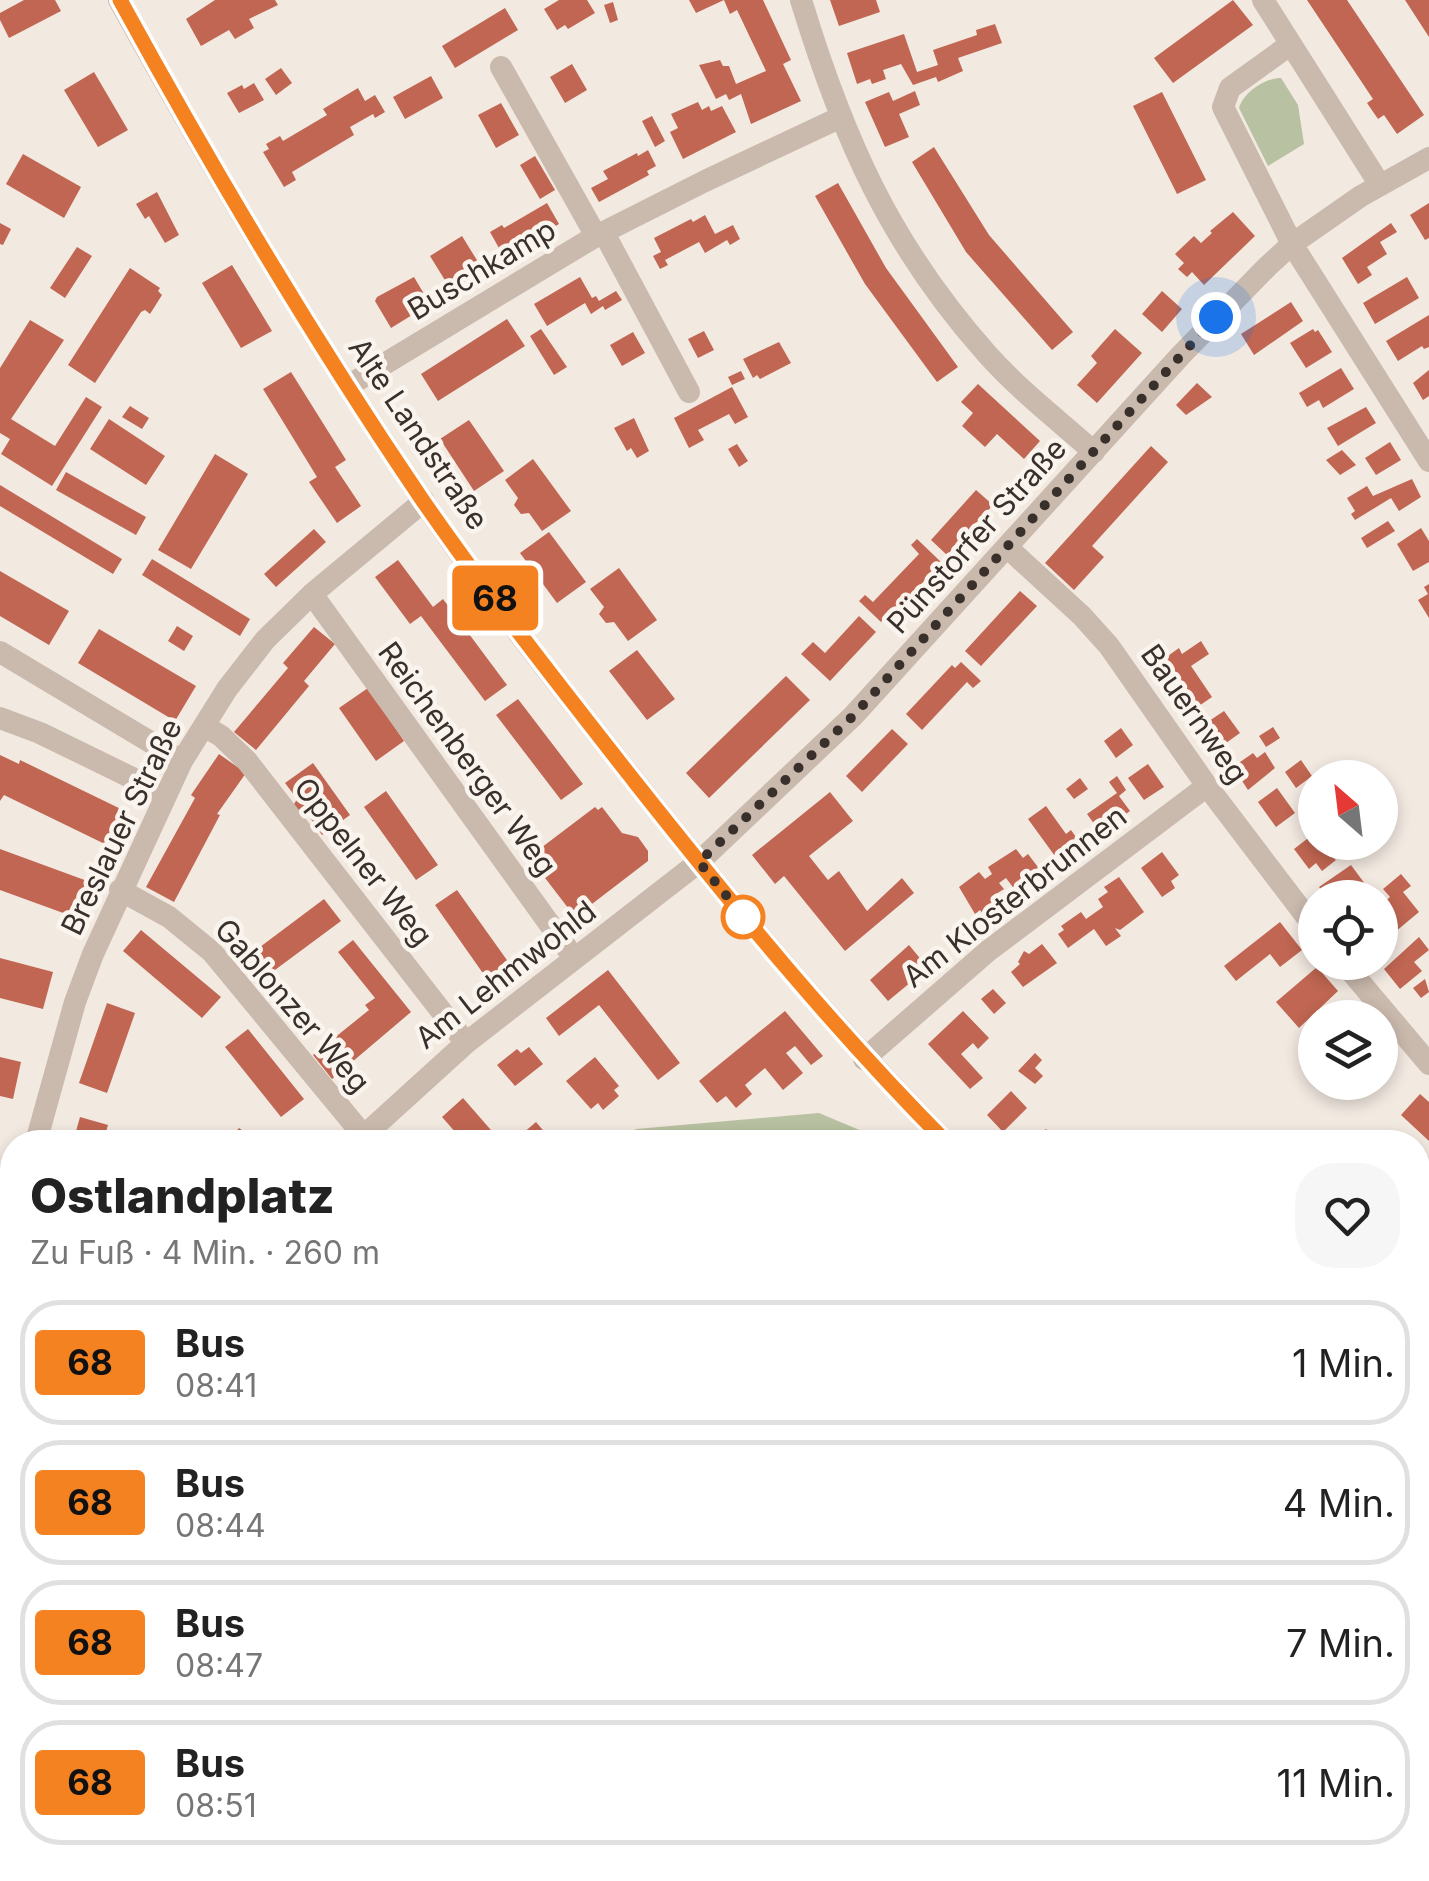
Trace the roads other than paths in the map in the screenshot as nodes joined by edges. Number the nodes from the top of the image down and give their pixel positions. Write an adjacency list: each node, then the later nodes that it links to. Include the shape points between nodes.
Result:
1 (120, 0): 11 (street, Alte Landstraße, via 238,211)
2 (801, 0): 6 (street)
3 (1263, 0): 4 (street)
4 (1291, 44): 8 (street); 10 (street, via 1224,98 1225,112)
5 (500, 66): 9 (street, Buschkamp)
6 (840, 118): 9 (street, Buschkamp); 13 (street, via 929,282 988,356)
7 (1429, 158): 8 (street, Pünstorfer Straße)
8 (1380, 184): 10 (street, Pünstorfer Straße)
9 (600, 234): 11 (street, Buschkamp); 12 (street, Buschkamp)
10 (1292, 244): 13 (street, Pünstorfer Straße); 14 (street)
11 (348, 386): 15 (street, Alte Landstraße)
12 (689, 392)
13 (1094, 452): 16 (street, Pünstorfer Straße)
14 (1429, 461)
15 (424, 502): 17 (street, Breslauer Straße); 24 (street, Alte Landstraße)
16 (1008, 548): 22 (street, Bauernweg, via 1109,646); 24 (street, Pünstorfer Straße, via 853,716)
17 (312, 594): 20 (street, Breslauer Straße, via 245,665); 27 (street, Reichenberger Weg)
18 (0, 652): 21 (street)
19 (0, 718): 23 (street)
20 (204, 726): 21 (street, Breslauer Straße); 29 (street, Oppelner Weg, via 247,760)
21 (182, 761): 23 (street, Breslauer Straße)
22 (1207, 786): 26 (street, Bauernweg); 30 (street, Am Klosterbrunnen, via 988,950)
23 (165, 794): 25 (street, Breslauer Straße)
24 (699, 862): 27 (street, Am Lehmwohld); 30 (street, Alte Landstraße)
25 (120, 890): 32 (street, Breslauer Straße, via 75,1002); 33 (street, Gablonzer Weg, via 170,917 218,958)
26 (1298, 906)
27 (574, 958): 29 (street, Am Lehmwohld)
28 (1358, 980): 31 (street)
29 (466, 1043): 34 (street, Am Lehmwohld)
30 (864, 1060): 35 (street, Alte Landstraße)
31 (1429, 1064)
32 (39, 1130)
33 (353, 1130)
34 (370, 1130)
35 (934, 1130)

